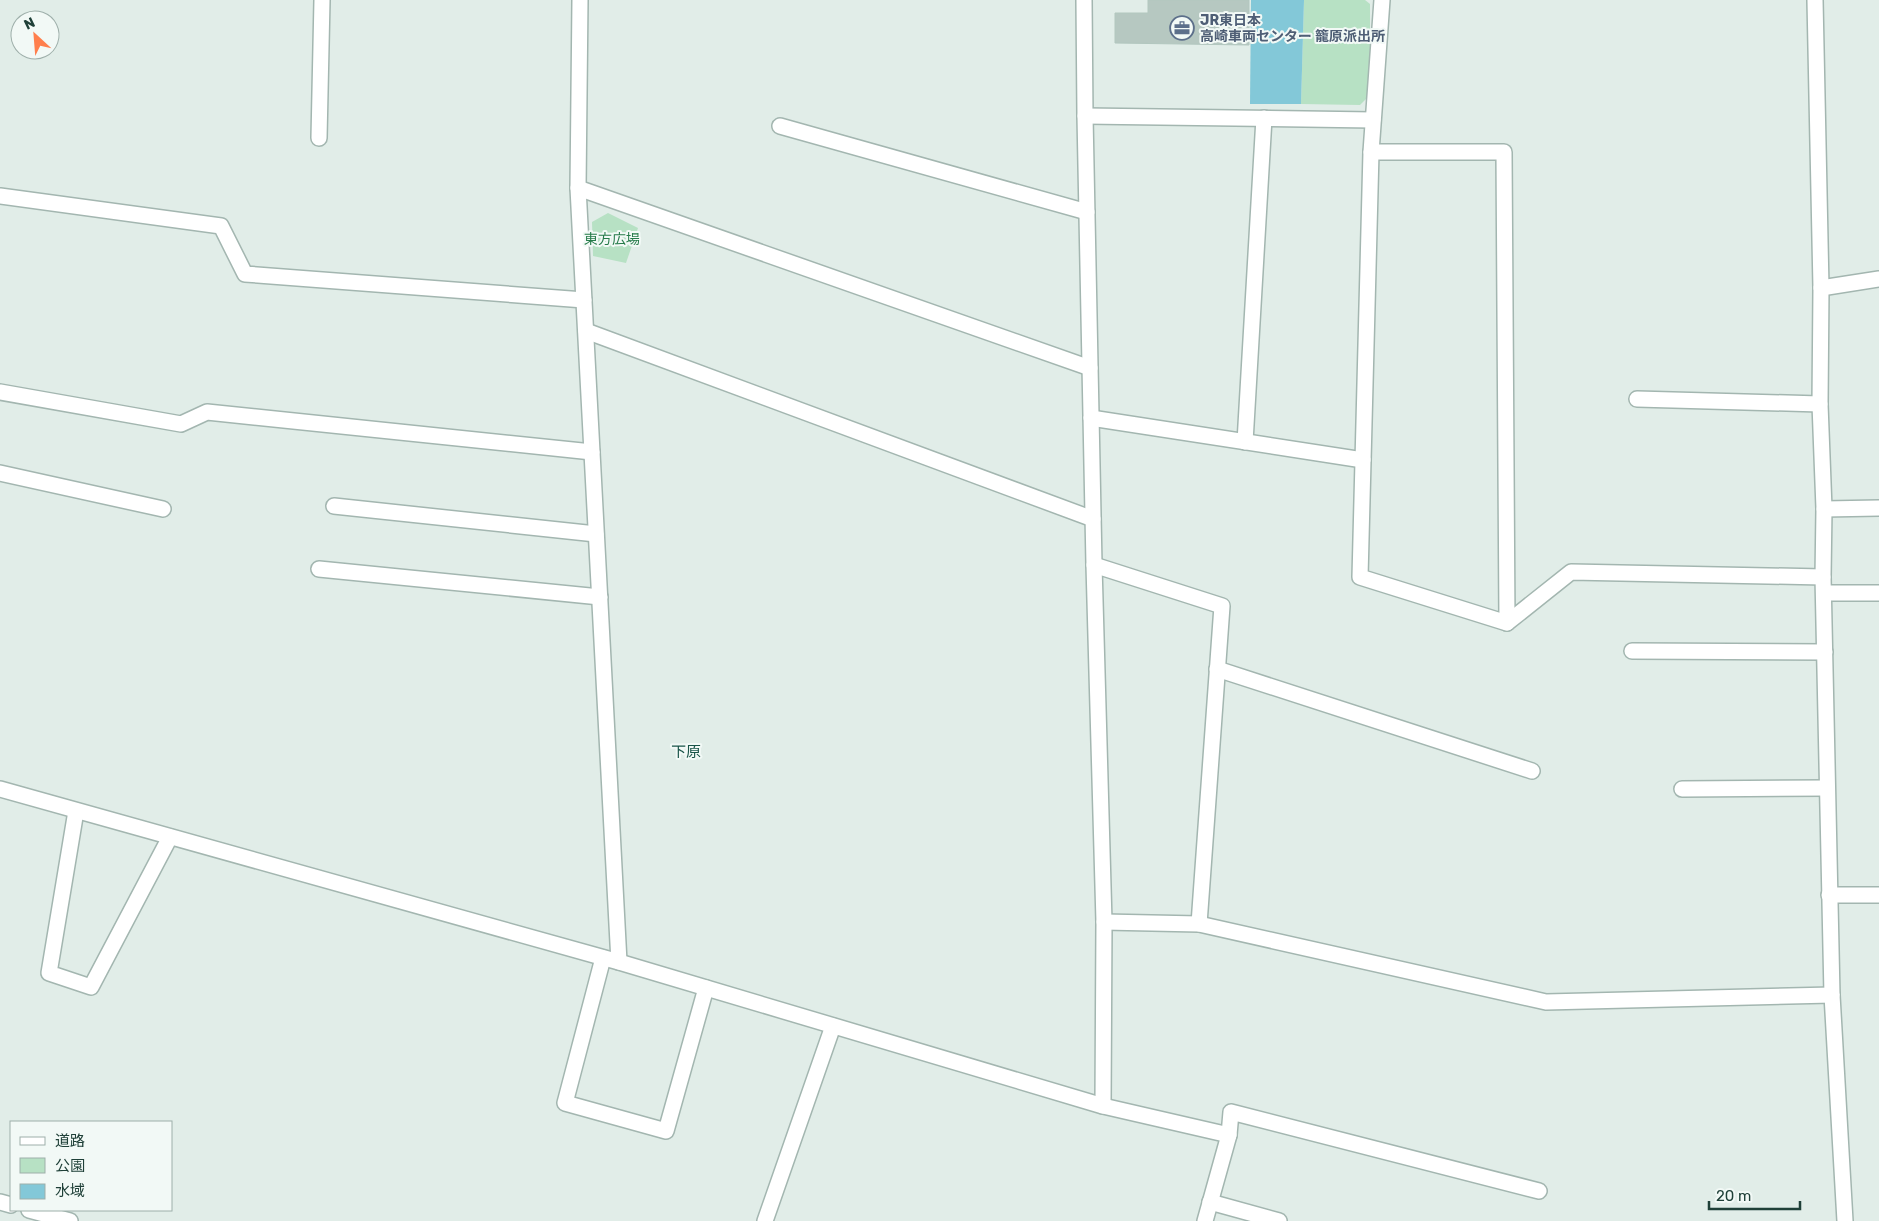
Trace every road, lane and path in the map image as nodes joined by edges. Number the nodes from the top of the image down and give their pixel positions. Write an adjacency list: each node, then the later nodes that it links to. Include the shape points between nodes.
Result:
1 (322, 0): 10 (street)
2 (580, 0): 12 (street)
3 (1084, 0): 6 (street)
4 (1382, 0): 8 (street)
5 (1815, 0): 16 (street)
6 (1085, 116): 7 (street); 14 (street)
7 (1264, 118): 8 (street); 24 (street)
8 (1373, 120): 11 (street)
9 (780, 126): 14 (street)
10 (319, 138)
11 (1371, 152): 26 (street); 39 (street, via 1504,152)
12 (578, 188): 17 (street); 19 (street)
13 (0, 196): 17 (street, via 221,226 245,274)
14 (1087, 212): 19 (street)
15 (1879, 279): 16 (street)
16 (1821, 288): 22 (street)
17 (584, 300): 18 (street)
18 (586, 331): 25 (street); 32 (street)
19 (1090, 368): 23 (street)
20 (0, 392): 25 (street, via 181,424 207,412)
21 (1637, 399): 22 (street)
22 (1820, 404): 31 (street)
23 (1091, 418): 24 (street); 32 (street)
24 (1245, 442): 26 (street)
25 (592, 452): 33 (street)
26 (1363, 460): 39 (street, via 1360,577)
27 (0, 473): 30 (street)
28 (334, 506): 33 (street)
29 (1879, 508): 31 (street)
30 (163, 509)
31 (1824, 509): 36 (street)
32 (1093, 519): 34 (street)
33 (596, 534): 38 (street)
34 (1094, 565): 42 (street, via 1222,606); 51 (street)
35 (319, 569): 38 (street)
36 (1823, 585): 37 (street); 39 (street, via 1571,572); 41 (street)
37 (1879, 592)
38 (600, 597): 54 (street)
39 (1506, 623)
40 (1632, 651): 41 (street)
41 (1825, 652): 44 (street)
42 (1217, 670): 43 (street); 52 (street)
43 (1532, 771)
44 (1827, 788): 46 (street); 49 (street)
45 (0, 789): 47 (street)
46 (1682, 790)
47 (76, 811): 48 (street); 48 (street, via 49,973 92,987)
48 (170, 837): 53 (street)
49 (1829, 895): 50 (street); 56 (street)
50 (1879, 895)
51 (1104, 922): 52 (street); 58 (street)
52 (1199, 924): 56 (street, via 1546,1002)
53 (603, 958): 54 (street); 55 (street, via 566,1103 666,1131)
54 (619, 962): 55 (street)
55 (706, 988): 57 (street)
56 (1832, 994): 67 (street)
57 (833, 1026): 58 (street); 64 (street)
58 (1103, 1106): 59 (street)
59 (1229, 1135): 60 (street, via 1230,1112); 61 (street)
60 (1539, 1191)
61 (1210, 1202): 65 (street); 66 (street)
62 (33, 1211): 63 (street)
63 (70, 1221)
64 (765, 1221)
65 (1205, 1221)
66 (1279, 1221)
67 (1845, 1221)

